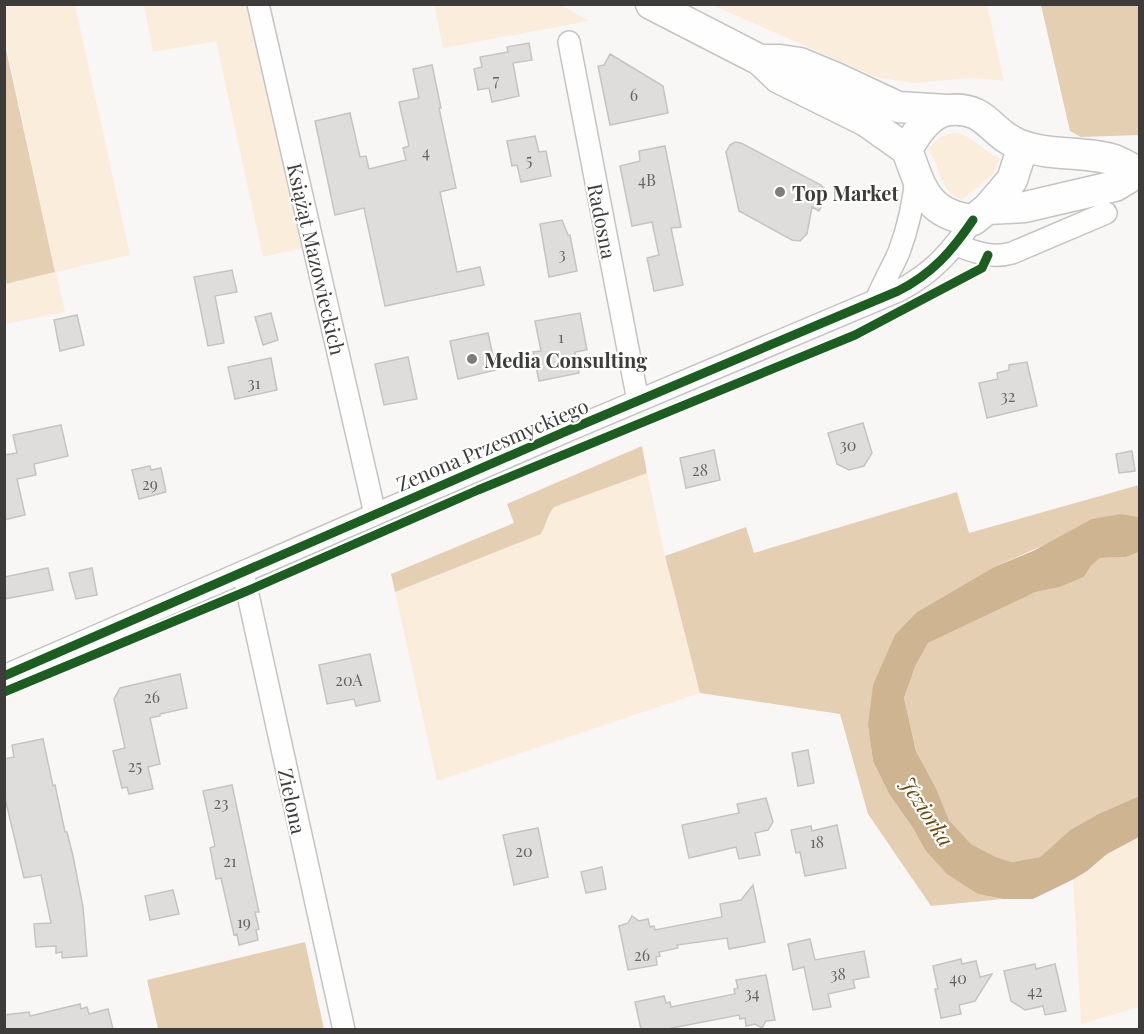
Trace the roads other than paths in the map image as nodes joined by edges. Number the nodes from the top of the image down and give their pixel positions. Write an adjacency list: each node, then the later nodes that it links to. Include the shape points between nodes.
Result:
1 (258, 4): 14 (street, Książąt Mazowieckich)
2 (651, 4): 4 (main road)
3 (569, 42): 13 (street, Radosna)
4 (760, 60): 5 (main road, via 800,63 898,107); 7 (main road, via 779,78 891,137)
5 (947, 111): 6 (main road, via 979,114 1006,139); 7 (main road, via 925,123)
6 (1023, 146): 8 (main road, via 1112,159); 10 (main road, via 1012,180)
7 (912, 162): 10 (main road, via 924,192 937,208 956,218); 12 (street, via 915,190 908,225)
8 (1138, 171): 10 (main road, via 1115,186)
9 (1106, 213): 11 (street, via 1000,256)
10 (980, 214): 11 (street, Zenona Przesmyckiego)
11 (956, 244): 12 (street, Zenona Przesmyckiego, via 916,282)
12 (877, 298): 13 (street, Zenona Przesmyckiego)
13 (638, 401): 14 (street, Zenona Przesmyckiego)
14 (375, 514): 15 (street, Zenona Przesmyckiego)
15 (243, 572): 16 (street, Zenona Przesmyckiego); 17 (street, Zielona)
16 (4, 676)
17 (344, 1029)

